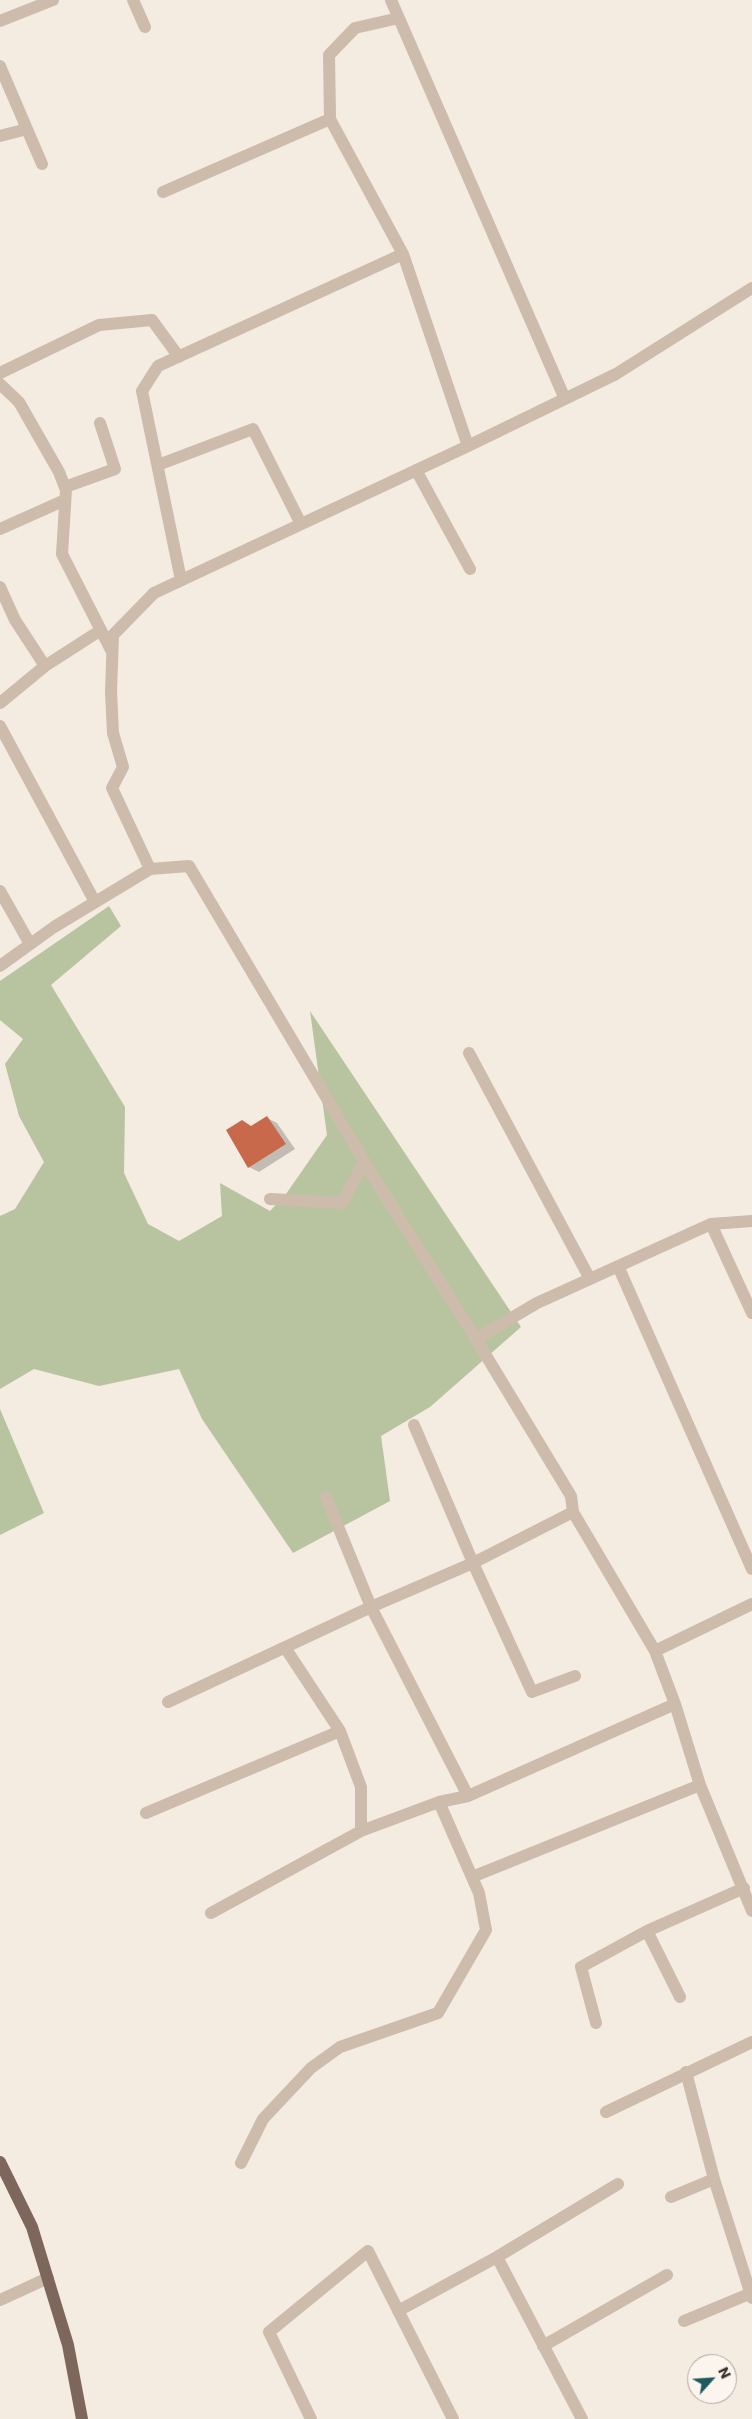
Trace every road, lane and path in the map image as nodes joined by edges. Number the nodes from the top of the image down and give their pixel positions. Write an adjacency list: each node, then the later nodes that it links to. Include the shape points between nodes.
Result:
1 (53, 0): 5 (street)
2 (133, 0): 6 (street)
3 (391, 0): 4 (street)
4 (400, 18): 8 (street, via 355,28 329,54); 18 (street)
5 (0, 21)
6 (145, 27)
7 (0, 66): 9 (street)
8 (330, 118): 12 (street); 13 (street)
9 (27, 129): 10 (street); 11 (street)
10 (0, 136)
11 (42, 164)
12 (163, 192)
13 (403, 254): 15 (street); 20 (street)
14 (752, 288): 18 (street, via 616,374)
15 (179, 356): 16 (street, via 152,320 99,325); 21 (street, via 158,366 142,391)
16 (0, 373)
17 (0, 384): 23 (street, via 19,402)
18 (565, 399): 20 (street)
19 (100, 424): 23 (street, via 115,469)
20 (468, 446): 22 (street)
21 (158, 465): 25 (street, via 253,429); 28 (street)
22 (416, 470): 25 (street); 27 (street)
23 (65, 487): 24 (street)
24 (65, 500): 26 (street); 30 (street, via 62,554)
25 (301, 524): 28 (street)
26 (0, 529)
27 (470, 569)
28 (181, 580): 31 (street, via 154,593 113,635)
29 (0, 587): 32 (street, via 15,620)
30 (101, 630): 31 (street); 32 (street)
31 (112, 652): 35 (street, via 113,733 123,767 112,788)
32 (45, 666): 33 (street)
33 (0, 703)
34 (0, 726): 37 (street)
35 (150, 869): 37 (street); 41 (street, via 189,866)
36 (0, 891): 38 (street)
37 (95, 902): 38 (street)
38 (30, 944): 39 (street)
39 (0, 966)
40 (469, 1053): 46 (street)
41 (364, 1162): 42 (street, via 342,1203); 48 (street)
42 (270, 1199)
43 (752, 1221): 44 (street)
44 (711, 1224): 45 (street); 47 (street)
45 (618, 1266): 46 (street); 53 (street)
46 (590, 1279): 48 (street, via 536,1302)
47 (752, 1313)
48 (476, 1339): 51 (street, via 571,1496)
49 (414, 1425): 52 (street)
50 (326, 1497): 55 (street)
51 (573, 1512): 52 (street); 57 (street)
52 (473, 1563): 55 (street); 58 (street, via 532,1692)
53 (752, 1569)
54 (752, 1604): 57 (street)
55 (372, 1607): 56 (street); 63 (street)
56 (286, 1649): 59 (street); 61 (street)
57 (654, 1652): 60 (street)
58 (575, 1676)
59 (168, 1702)
60 (675, 1704): 62 (street); 63 (street)
61 (340, 1731): 65 (street); 66 (street, via 361,1787)
62 (700, 1785): 67 (street); 68 (street)
63 (468, 1796): 64 (street)
64 (439, 1802): 66 (street); 67 (street)
65 (146, 1813)
66 (361, 1831): 70 (street)
67 (472, 1877): 78 (street, via 479,1893 486,1930 438,2013 340,2047 311,2068 263,2120)
68 (744, 1888): 69 (street); 71 (street)
69 (752, 1911)
70 (211, 1913)
71 (647, 1931): 72 (street); 73 (street, via 581,1967)
72 (680, 1997)
73 (596, 2023)
74 (752, 2042): 75 (street)
75 (686, 2072): 76 (street); 79 (street)
76 (606, 2112)
77 (0, 2162): 84 (main road, via 32,2227)
78 (241, 2162)
79 (714, 2179): 81 (street); 85 (street)
80 (618, 2184): 82 (street)
81 (671, 2197)
82 (497, 2257): 87 (street); 89 (street)
83 (667, 2275): 89 (street)
84 (48, 2278): 86 (street); 90 (main road, via 68,2345)
85 (751, 2296): 88 (street)
86 (0, 2300)
87 (398, 2311): 91 (street, via 368,2251 269,2332); 92 (street)
88 (684, 2321)
89 (543, 2346): 93 (street)
90 (80, 2418)
91 (311, 2419)
92 (453, 2419)
93 (582, 2419)

